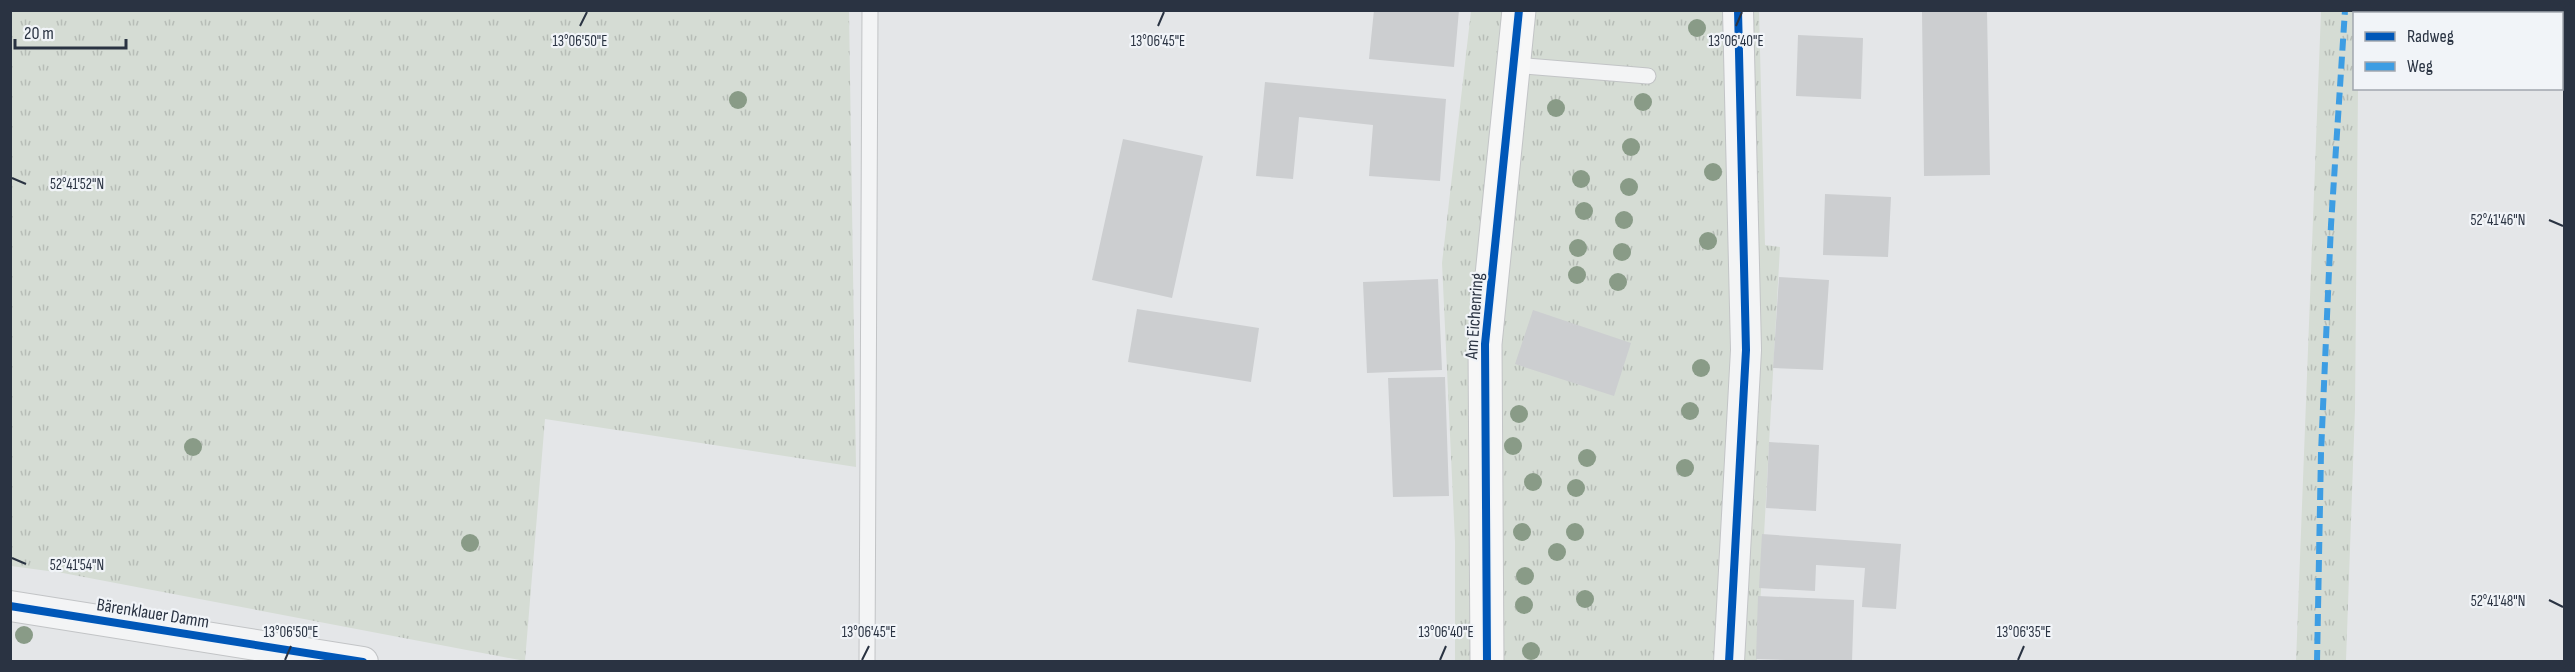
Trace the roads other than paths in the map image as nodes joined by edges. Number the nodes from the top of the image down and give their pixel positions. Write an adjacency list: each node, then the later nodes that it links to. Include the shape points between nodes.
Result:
1 (870, 10): 8 (lane)
2 (1519, 10): 4 (main road, Am Eichenring)
3 (1738, 10): 10 (street, via 1746,350)
4 (1513, 65): 5 (lane); 9 (main road, Am Eichenring, via 1485,344)
5 (1648, 76)
6 (10, 606): 7 (street, Bärenklauer Damm)
7 (363, 662)
8 (867, 662)
9 (1487, 662)
10 (1729, 662)

